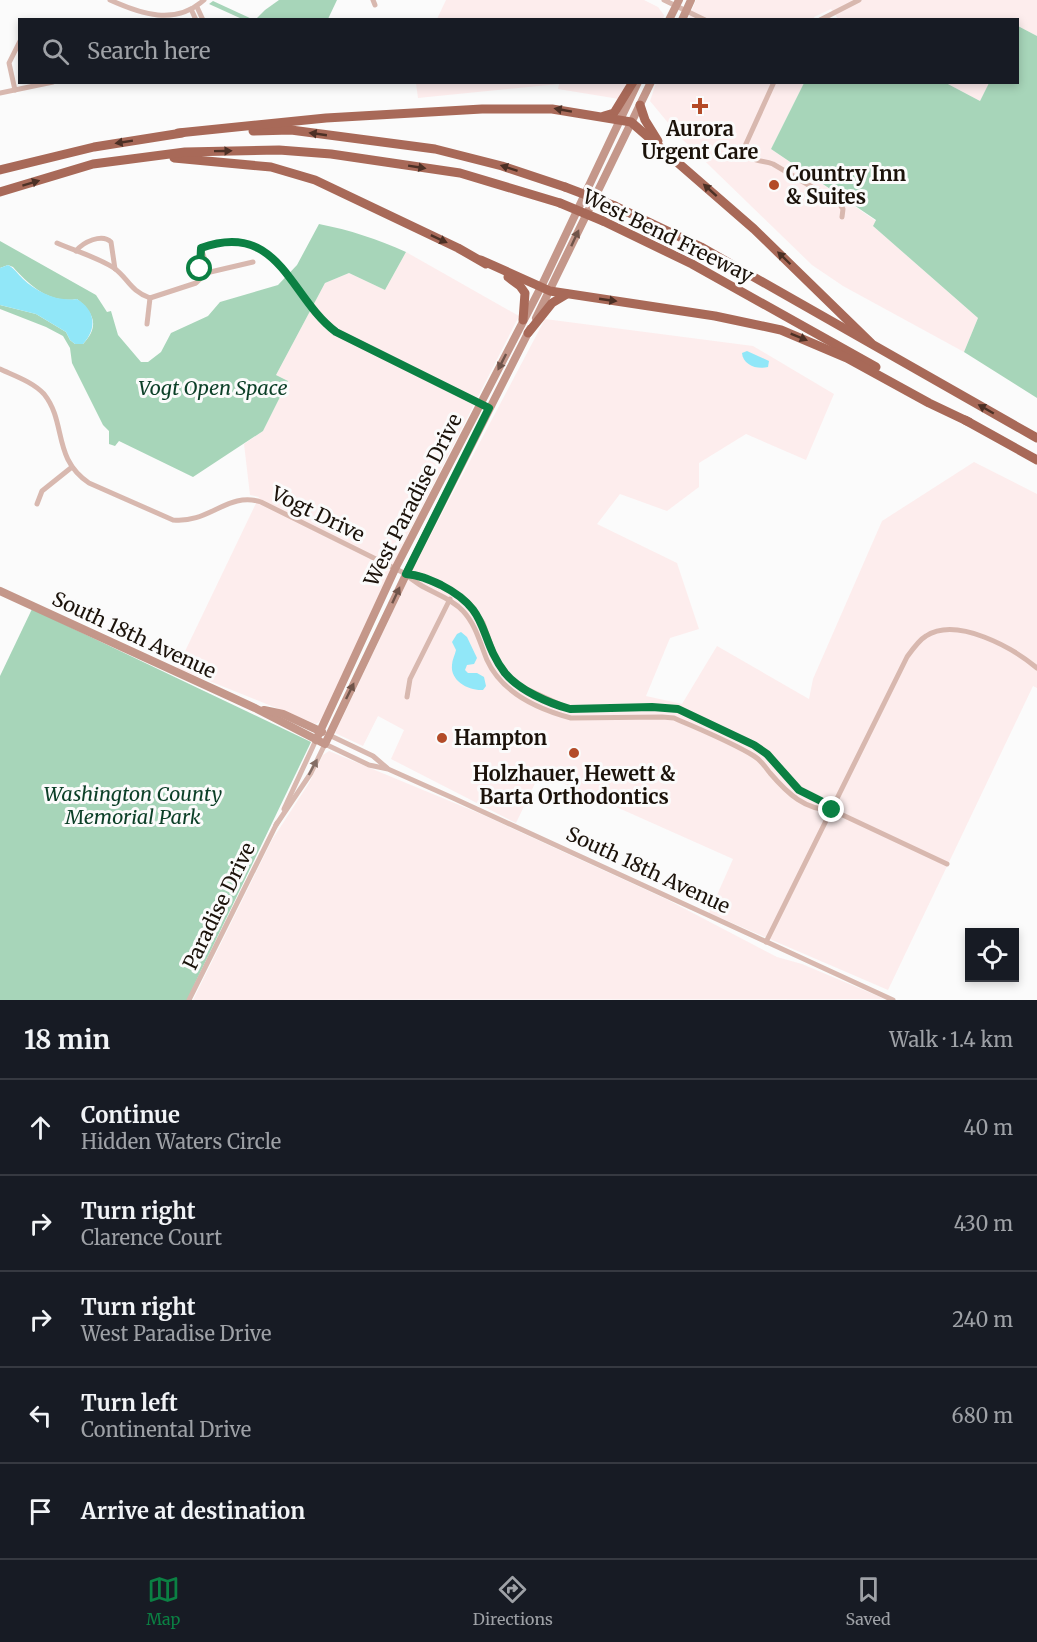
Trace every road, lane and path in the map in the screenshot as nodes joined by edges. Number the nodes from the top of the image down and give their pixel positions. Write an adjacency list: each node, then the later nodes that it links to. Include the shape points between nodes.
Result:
1 (110, 0): 7 (street, via 148,15)
2 (204, 0): 7 (street)
3 (664, 0): 6 (street)
4 (691, 0): 8 (street)
5 (859, 0): 14 (street)
6 (678, 3): 8 (street); 11 (street)
7 (194, 8): 9 (street); 10 (street)
8 (686, 11): 12 (street); 13 (street)
9 (196, 18)
10 (202, 18)
11 (670, 18)
12 (683, 18)
13 (701, 18)
14 (824, 18)
15 (18, 45): 21 (street, via 9,63)
16 (44, 84): 21 (street)
17 (632, 84): 24 (highway, via 614,113)
18 (637, 84): 25 (street, West Paradise Drive)
19 (650, 84): 23 (street, West Paradise Drive)
20 (773, 84): 32 (street, via 745,146 747,154 759,162 774,164 839,203)
21 (15, 90): 22 (street)
22 (0, 93)
23 (640, 105): 26 (street, West Paradise Drive); 28 (highway)
24 (599, 117): 25 (highway); 27 (highway, one-way to 27, via 552,108 482,108)
25 (620, 120): 26 (highway); 39 (street, West Paradise Drive)
26 (631, 122): 28 (highway); 40 (street, West Paradise Drive, one-way to 26)
27 (178, 133): 30 (highway, West Bend Freeway, one-way to 30, via 94,147); 46 (highway, West Bend Freeway, one-way to 27, bridge, via 701,247 615,206 502,166 435,149 291,130)
28 (660, 146): 46 (highway, one-way to 28)
29 (144, 158): 31 (highway, West Bend Freeway, one-way to 29, via 93,164); 35 (highway, one-way to 35, via 271,167 315,180); 50 (highway, West Bend Freeway, one-way to 50, bridge, via 279,150 331,154 460,173 560,203 683,260)
30 (0, 170)
31 (0, 192)
32 (842, 217)
33 (57, 243): 34 (street)
34 (76, 251): 37 (street); 37 (street, via 83,243 105,237 111,242)
35 (481, 260): 39 (highway); 43 (highway, via 523,289)
36 (253, 262): 38 (street)
37 (115, 269): 42 (street, via 130,286)
38 (204, 273): 42 (street, via 196,283); 48 (street, via 200,265 201,248 232,242 262,250 286,272 325,324)
39 (541, 287): 40 (highway); 43 (street, West Paradise Drive)
40 (550, 291): 41 (highway); 45 (street, West Paradise Drive)
41 (567, 294): 45 (highway, via 552,303); 50 (highway, one-way to 50, via 715,315 782,330 847,358)
42 (150, 298): 44 (street)
43 (523, 320): 48 (street, West Paradise Drive, one-way to 48)
44 (147, 324)
45 (528, 333): 49 (street, West Paradise Drive)
46 (871, 343): 51 (highway, West Bend Freeway, one-way to 46)
47 (0, 369): 53 (street, via 44,395)
48 (480, 404): 49 (street); 55 (street, West Paradise Drive)
49 (489, 408): 56 (street, West Paradise Drive)
50 (969, 422): 52 (highway, West Bend Freeway)
51 (1037, 438)
52 (1037, 460)
53 (72, 467): 54 (street, via 42,491); 55 (street, Vogt Drive, via 89,483 183,522 205,517 236,501 258,501)
54 (37, 504)
55 (395, 569): 56 (street, Vogt Drive); 63 (street, West Paradise Drive)
56 (406, 574): 58 (street, via 419,575); 59 (street, via 415,583); 64 (street, West Paradise Drive, one-way to 56)
57 (0, 591): 62 (street, South 18th Avenue)
58 (455, 593): 59 (street); 68 (street, via 476,612 496,659 520,686 570,709 678,709 754,745 799,790)
59 (450, 600): 61 (street, via 410,679); 68 (street, via 475,628 495,674 516,695 571,718 674,718 758,758 795,798 818,810)
60 (1037, 669): 68 (street, via 1022,656 973,633 939,630 925,636 907,657)
61 (407, 697)
62 (255, 708): 63 (street, South 18th Avenue, via 283,714); 65 (street, South 18th Avenue)
63 (320, 731): 64 (street, South 18th Avenue); 65 (street, West Paradise Drive)
64 (329, 735): 66 (street, West Paradise Drive); 67 (street, South 18th Avenue, via 373,756)
65 (316, 740): 66 (street, South 18th Avenue); 69 (street, Paradise Drive)
66 (325, 744): 67 (street, South 18th Avenue, via 369,765); 69 (street, Paradise Drive, one-way to 66)
67 (388, 769): 71 (street, South 18th Avenue)
68 (832, 810): 70 (street); 71 (street)
69 (276, 825): 72 (street, Paradise Drive)
70 (947, 864)
71 (766, 942): 73 (street, South 18th Avenue)
72 (189, 1000)
73 (893, 1000)

